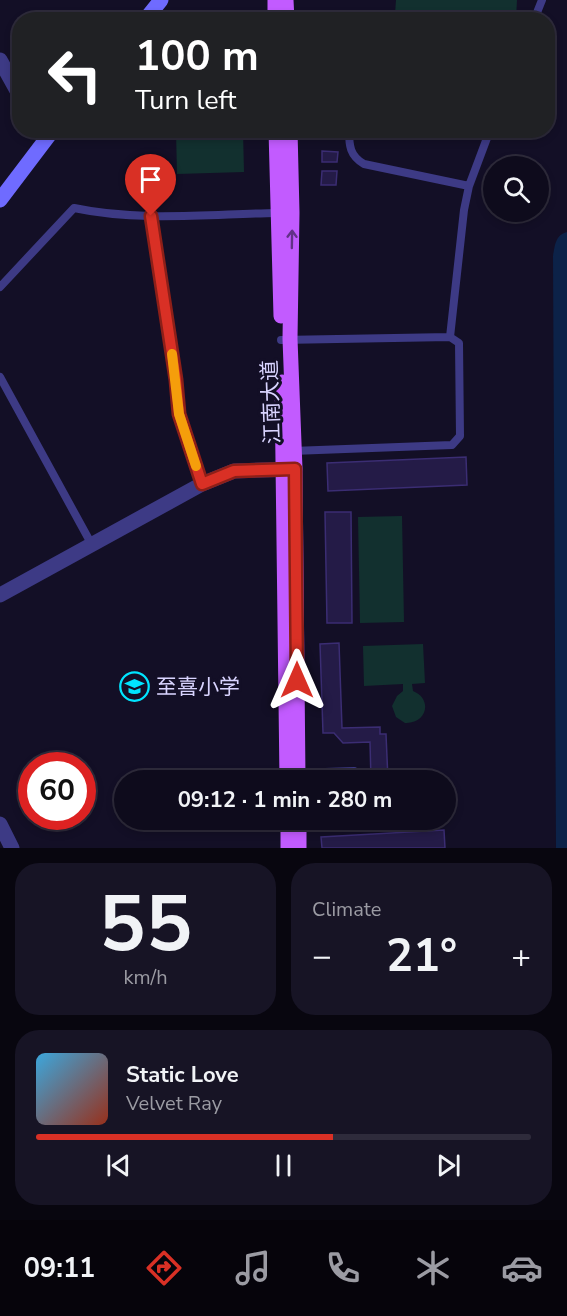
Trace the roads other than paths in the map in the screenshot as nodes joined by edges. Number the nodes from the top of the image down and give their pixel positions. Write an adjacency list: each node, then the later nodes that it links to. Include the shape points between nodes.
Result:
1 (161, 0): 2 (street)
2 (151, 12)
3 (0, 60): 4 (street)
4 (12, 82)
5 (46, 138): 11 (street)
6 (276, 138): 12 (main road, 江南大道)
7 (290, 138): 16 (main road, 江南大道, one-way to 7, via 292,213)
8 (350, 138): 10 (lane, via 355,159 364,164)
9 (487, 138): 10 (lane)
10 (469, 186): 15 (lane)
11 (0, 200)
12 (278, 213): 13 (lane); 16 (main road, 江南大道)
13 (151, 216): 14 (lane, via 101,214 74,208); 20 (lane, via 179,414)
14 (0, 287)
15 (450, 337): 16 (lane); 18 (lane, via 459,343 460,436 452,445)
16 (286, 339): 18 (main road, 江南大道)
17 (0, 377): 21 (lane)
18 (288, 451): 19 (main road, 江南大道)
19 (289, 469): 20 (street, via 234,471); 23 (main road, 江南大道)
20 (202, 484): 21 (street)
21 (92, 544): 22 (street)
22 (0, 595)
23 (292, 770)
24 (0, 824): 27 (street)
25 (288, 830): 28 (main road)
26 (299, 830): 29 (main road)
27 (12, 848)
28 (288, 848)
29 (299, 848)

